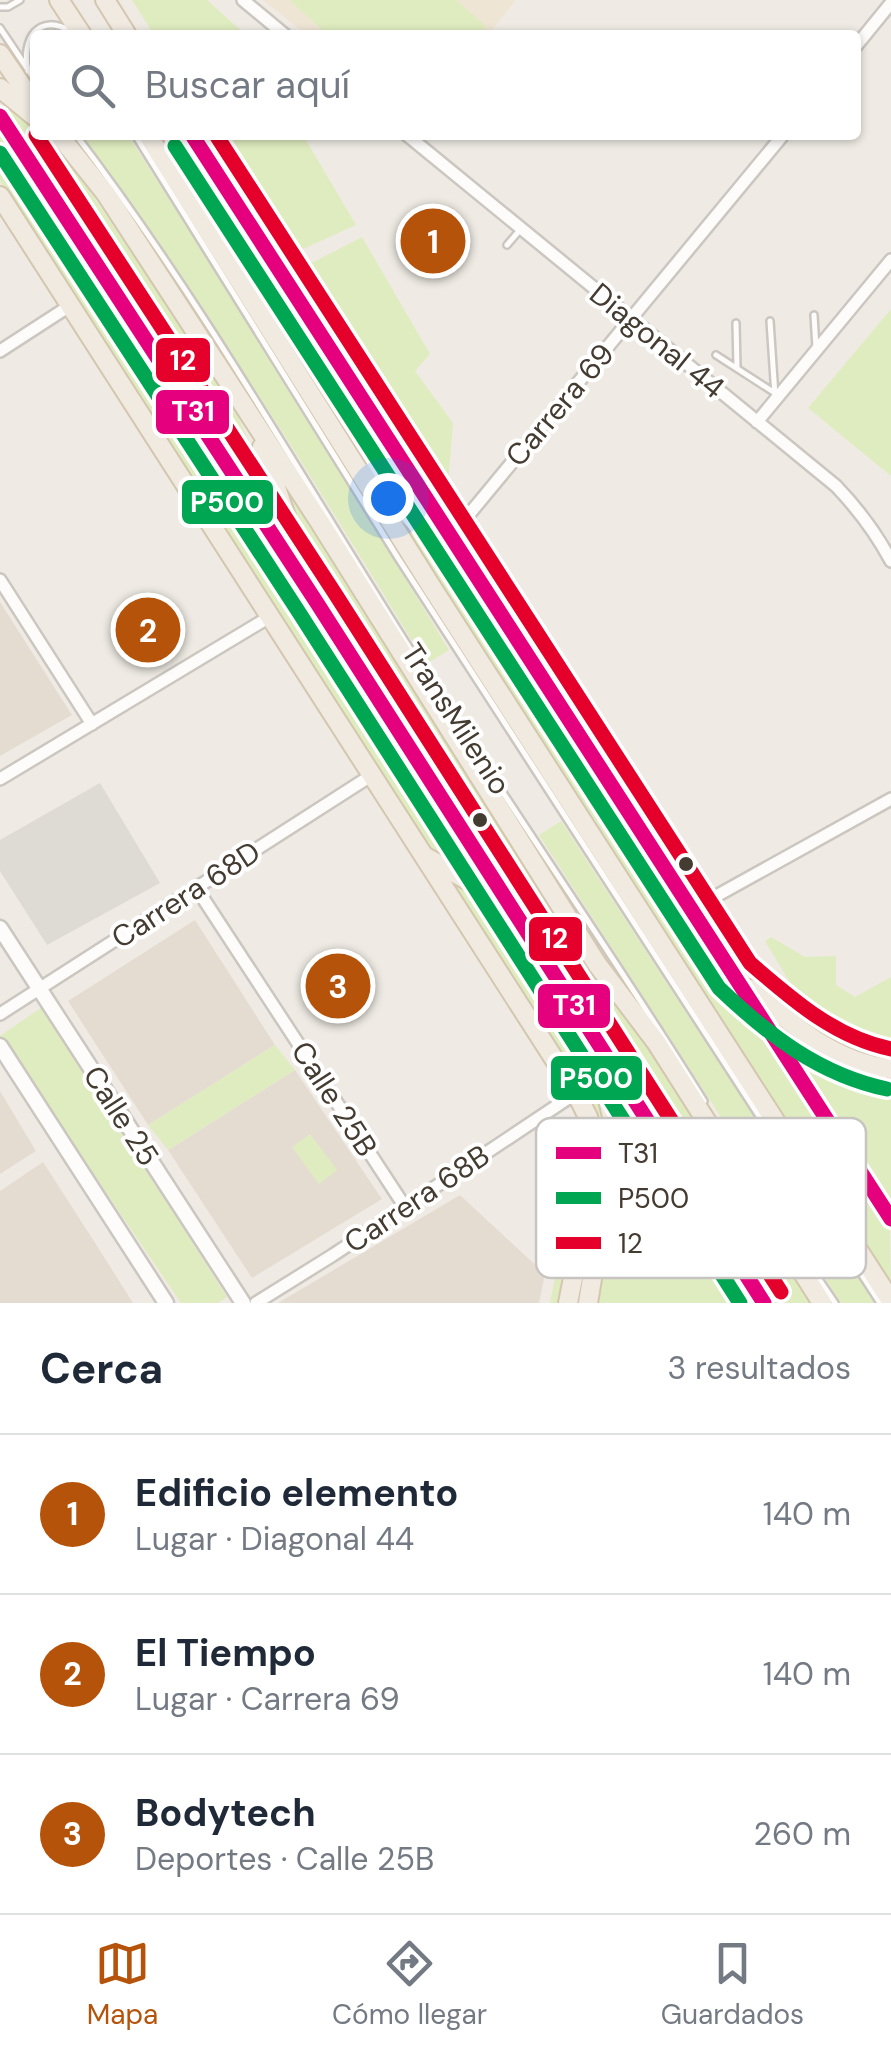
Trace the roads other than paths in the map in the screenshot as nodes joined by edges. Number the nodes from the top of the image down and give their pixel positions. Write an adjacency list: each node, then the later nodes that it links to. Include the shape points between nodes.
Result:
1 (20, 0): 5 (lane)
2 (243, 0): 13 (street)
3 (106, 3): 11 (main road); 12 (main road)
4 (891, 3): 15 (street)
5 (0, 7)
6 (60, 8): 10 (main road)
7 (0, 28): 17 (lane)
8 (39, 30): 9 (lane)
9 (66, 30)
10 (74, 30)
11 (114, 30)
12 (124, 30)
13 (279, 30)
14 (30, 38): 17 (lane)
15 (861, 40)
16 (0, 54): 20 (main road)
17 (28, 72): 18 (lane)
18 (30, 74)
19 (0, 88): 21 (main road)
20 (30, 98)
21 (30, 113)
22 (0, 116): 50 (main road)
23 (138, 140): 74 (lane, TransMilenio, via 398,558)
24 (154, 140): 44 (main road)
25 (195, 140): 46 (main road)
26 (413, 140): 30 (street, Diagonal 44)
27 (779, 140): 35 (street, Carrera 69)
28 (74, 143): 43 (main road); 68 (lane, TransMilenio, via 167,262)
29 (0, 196): 33 (main road)
30 (521, 229): 31 (lane); 35 (street, Diagonal 44)
31 (507, 245)
32 (891, 260): 39 (street)
33 (71, 305): 38 (street); 51 (main road)
34 (814, 315): 39 (lane)
35 (631, 320): 45 (street, Diagonal 44); 46 (street, Carrera 69)
36 (770, 321): 42 (lane)
37 (736, 323): 41 (lane)
38 (0, 350)
39 (816, 350): 42 (street)
40 (716, 355): 41 (lane)
41 (737, 368): 42 (lane)
42 (775, 396): 45 (street)
43 (238, 397): 50 (main road); 73 (main road, via 597,964)
44 (326, 417): 49 (main road, via 401,508); 75 (main road)
45 (757, 422): 47 (street, Diagonal 44, via 836,486)
46 (452, 535): 49 (main road)
47 (891, 561)
48 (0, 580): 52 (street)
49 (487, 589): 59 (main road)
50 (316, 603): 58 (main road)
51 (271, 616): 52 (street); 53 (main road)
52 (92, 724): 54 (street)
53 (372, 775): 56 (main road); 57 (street, Carrera 68D)
54 (0, 779)
55 (891, 799): 59 (street)
56 (424, 855): 58 (main road); 67 (main road)
57 (198, 890): 62 (street, Carrera 68D); 79 (street, Calle 25B)
58 (508, 903): 63 (main road)
59 (691, 910): 61 (main road)
60 (0, 928): 62 (street, Calle 25)
61 (734, 976): 66 (main road, via 815,1041 864,1064); 76 (main road)
62 (39, 989): 64 (street, Carrera 68D); 90 (street, Calle 25)
63 (568, 999): 71 (main road); 72 (main road)
64 (0, 1014)
65 (0, 1046): 89 (street)
66 (891, 1068)
67 (576, 1093): 69 (street, Carrera 68B); 70 (main road)
68 (705, 1103)
69 (538, 1118)
70 (588, 1118)
71 (612, 1118)
72 (645, 1118)
73 (704, 1118)
74 (760, 1118)
75 (773, 1118)
76 (826, 1118)
77 (536, 1120): 79 (street, Carrera 68B)
78 (866, 1180): 80 (main road)
79 (405, 1207): 91 (street, Carrera 68B)
80 (891, 1219)
81 (866, 1262): 88 (main road)
82 (573, 1278): 92 (main road)
83 (592, 1278): 93 (main road)
84 (748, 1278): 94 (main road)
85 (806, 1278): 95 (main road)
86 (819, 1278): 96 (lane)
87 (864, 1278): 97 (lane, TransMilenio)
88 (891, 1301)
89 (166, 1303)
90 (244, 1303)
91 (256, 1303)
92 (568, 1303)
93 (588, 1303)
94 (764, 1303)
95 (822, 1303)
96 (835, 1303)
97 (880, 1303)

